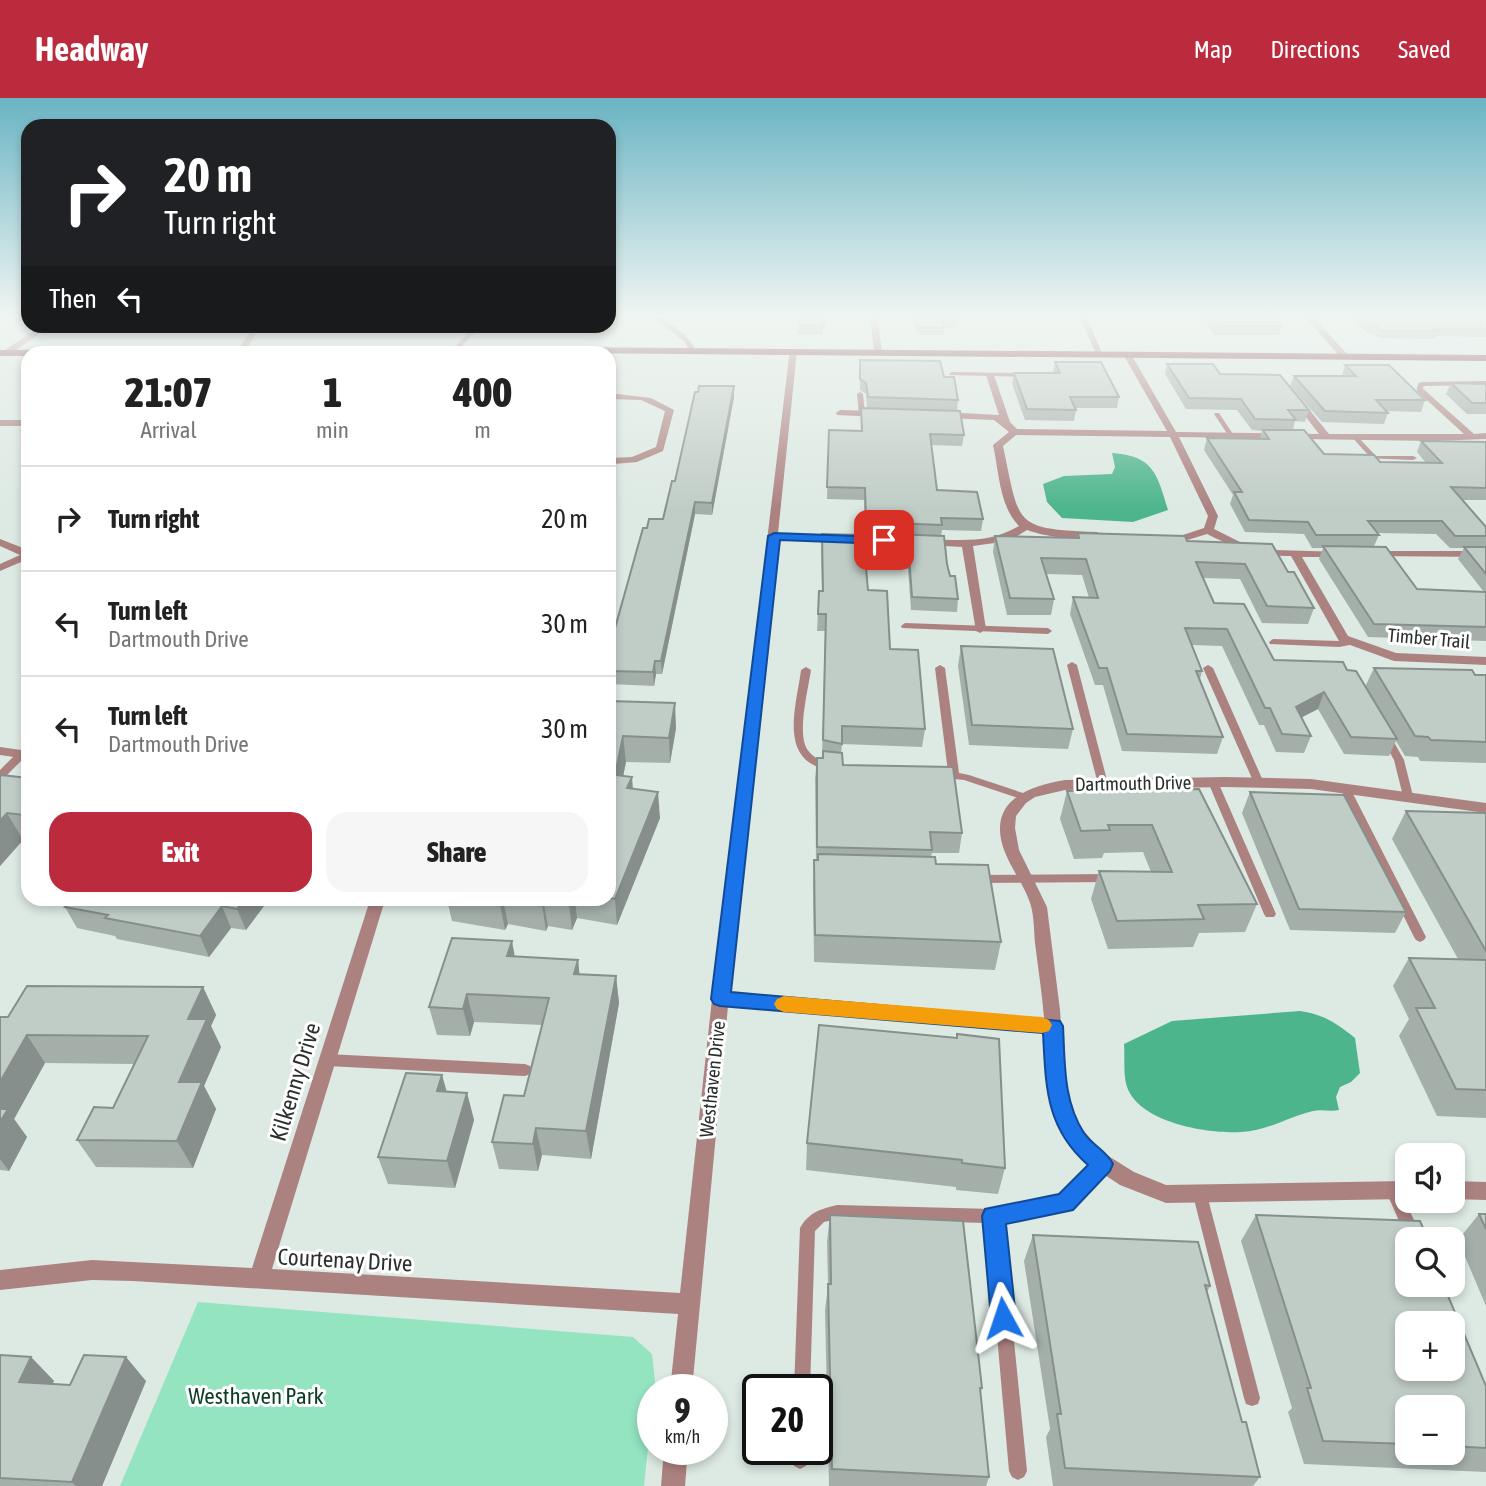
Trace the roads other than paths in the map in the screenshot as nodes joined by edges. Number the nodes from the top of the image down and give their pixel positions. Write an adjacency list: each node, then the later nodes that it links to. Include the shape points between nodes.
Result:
1 (790, 380): 30 (street, Westhaven Drive)
2 (992, 380): 16 (street)
3 (1142, 380): 18 (street)
4 (1486, 383): 5 (lane, via 1421,384)
5 (1420, 388): 20 (street)
6 (1291, 393): 21 (street)
7 (860, 394): 10 (lane)
8 (616, 396): 27 (street, via 659,401 670,410 660,450 634,460)
9 (840, 413): 10 (street)
10 (862, 414): 11 (street)
11 (888, 414)
12 (1217, 414): 19 (lane)
13 (928, 415): 16 (street, via 996,417)
14 (0, 423): 15 (street)
15 (21, 423)
16 (1006, 423): 17 (street)
17 (1014, 432): 18 (street); 28 (street, via 998,445 1013,511)
18 (1172, 432): 19 (street); 29 (street, via 1213,516)
19 (1230, 434): 21 (street)
20 (1470, 435): 22 (street); 23 (street)
21 (1326, 436): 22 (street)
22 (1354, 436): 25 (lane)
23 (1486, 436)
24 (1360, 457): 25 (lane)
25 (1374, 458): 26 (lane)
26 (1413, 458)
27 (616, 461)
28 (1026, 526): 31 (street, via 1059,534); 36 (street, via 1005,538)
29 (1208, 530): 32 (street, via 1181,538); 38 (street, via 1239,546)
30 (774, 536): 33 (street); 75 (street, Westhaven Drive)
31 (1113, 536)
32 (1154, 537)
33 (898, 541)
34 (912, 541): 36 (street)
35 (0, 542): 37 (street)
36 (967, 544): 45 (street)
37 (21, 552)
38 (1295, 554): 39 (street); 48 (street, via 1343,638)
39 (1349, 554)
40 (1363, 554): 41 (street)
41 (1486, 554)
42 (21, 558): 43 (street)
43 (0, 568)
44 (905, 626): 45 (lane)
45 (980, 629): 46 (lane)
46 (1048, 631)
47 (1273, 642): 48 (lane)
48 (1352, 642): 49 (street, Timber Trail, via 1394,657)
49 (1486, 660)
50 (1072, 665): 64 (lane)
51 (940, 668): 61 (lane)
52 (1208, 668): 63 (lane)
53 (806, 670): 58 (lane, via 801,748 811,760)
54 (1381, 728): 67 (lane, via 1399,760)
55 (0, 751): 56 (street)
56 (21, 754)
57 (21, 758): 60 (lane)
58 (838, 768)
59 (928, 774): 61 (lane)
60 (0, 776)
61 (954, 776): 66 (lane)
62 (1213, 782): 63 (street, Dartmouth Drive); 64 (street, Dartmouth Drive); 73 (lane)
63 (1259, 783): 65 (street, Dartmouth Drive)
64 (1104, 784): 66 (street, Dartmouth Drive, via 1041,788)
65 (1345, 788): 67 (street, Dartmouth Drive); 74 (lane)
66 (1022, 796): 71 (street, via 1008,825 1010,844)
67 (1408, 796): 68 (street, Dartmouth Drive)
68 (1486, 807)
69 (1122, 877): 71 (lane)
70 (961, 878): 71 (lane)
71 (1029, 880): 76 (street, via 1039,908)
72 (376, 906): 77 (street, Kilkenny Drive)
73 (1270, 914)
74 (1420, 937)
75 (720, 999): 76 (street); 87 (street, Westhaven Drive)
76 (1053, 1026): 79 (street, via 1056,1088 1063,1116 1077,1142)
77 (327, 1060): 78 (lane); 86 (street, Kilkenny Drive)
78 (525, 1070)
79 (1102, 1164): 83 (street, via 1132,1182 1166,1194); 84 (lane, via 1065,1203)
80 (1395, 1189): 83 (street)
81 (1465, 1191): 82 (street)
82 (1486, 1191)
83 (1200, 1195): 90 (lane)
84 (993, 1216): 89 (lane, via 837,1212 820,1216 808,1228); 92 (lane)
85 (0, 1280): 86 (street, Courtenay Drive, via 92,1270)
86 (258, 1280): 87 (street, Courtenay Drive)
87 (688, 1304): 88 (street, Westhaven Drive)
88 (682, 1374)
89 (803, 1374)
90 (1252, 1398)
91 (675, 1465): 93 (street)
92 (1018, 1471)
93 (673, 1486)

